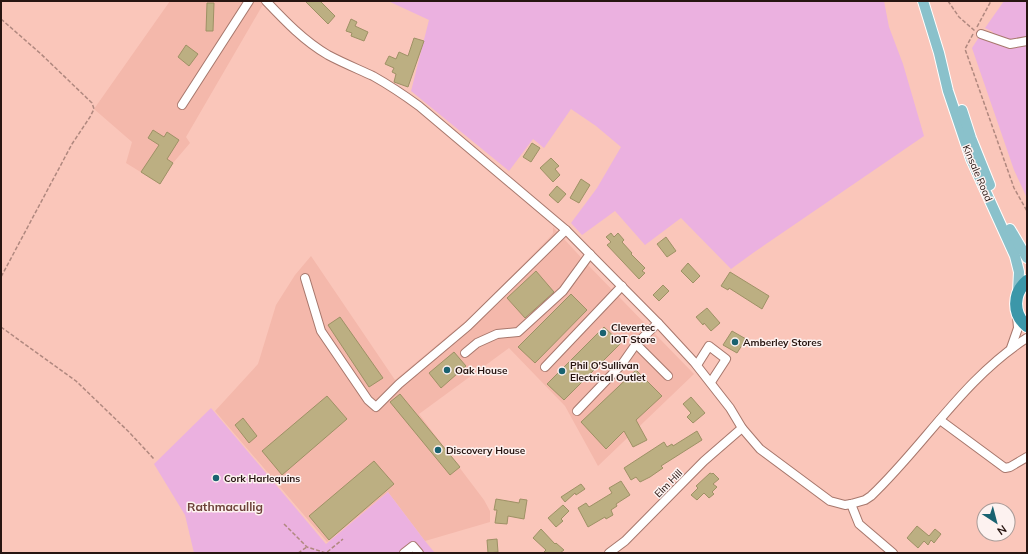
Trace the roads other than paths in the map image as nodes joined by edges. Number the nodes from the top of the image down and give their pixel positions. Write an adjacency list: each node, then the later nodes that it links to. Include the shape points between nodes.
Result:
1 (249, 1): 7 (street)
2 (266, 1): 8 (street, via 308,42 328,55 372,76 420,106)
3 (923, 1): 6 (main road, Kinsale Road)
4 (978, 32): 5 (street, via 1010,44)
5 (1027, 41)
6 (939, 53): 10 (main road, Kinsale Road, via 986,177 1011,232); 14 (main road, Kinsale Road, via 948,91 971,159 1016,256 1019,272)
7 (182, 105)
8 (566, 230): 9 (street); 11 (street, via 468,326 376,407 368,400 321,331)
9 (590, 254): 13 (street); 21 (street, via 563,291 518,332 497,334 477,342)
10 (1027, 258)
11 (305, 278)
12 (1027, 281): 14 (highway)
13 (622, 286): 16 (street); 23 (street)
14 (1018, 292): 15 (highway)
15 (1017, 310): 17 (highway); 20 (street, via 1018,328)
16 (658, 323): 19 (street); 22 (street)
17 (1027, 326)
18 (1027, 338): 20 (street)
19 (636, 344): 24 (street); 26 (street, via 622,364)
20 (1011, 348): 27 (street)
21 (465, 353)
22 (697, 365): 25 (street); 25 (street, via 709,346 726,359)
23 (545, 367)
24 (668, 376)
25 (711, 382): 28 (street)
26 (577, 411)
27 (940, 420): 29 (street, via 1005,468); 30 (street, via 874,494)
28 (742, 428): 30 (street, via 760,449 820,495 838,504); 33 (street, Elm Hill, via 704,461 625,541)
29 (1027, 457)
30 (851, 504): 34 (street, via 859,524)
31 (404, 553): 32 (street, via 413,546)
32 (420, 553)
33 (609, 553)
34 (893, 553)

